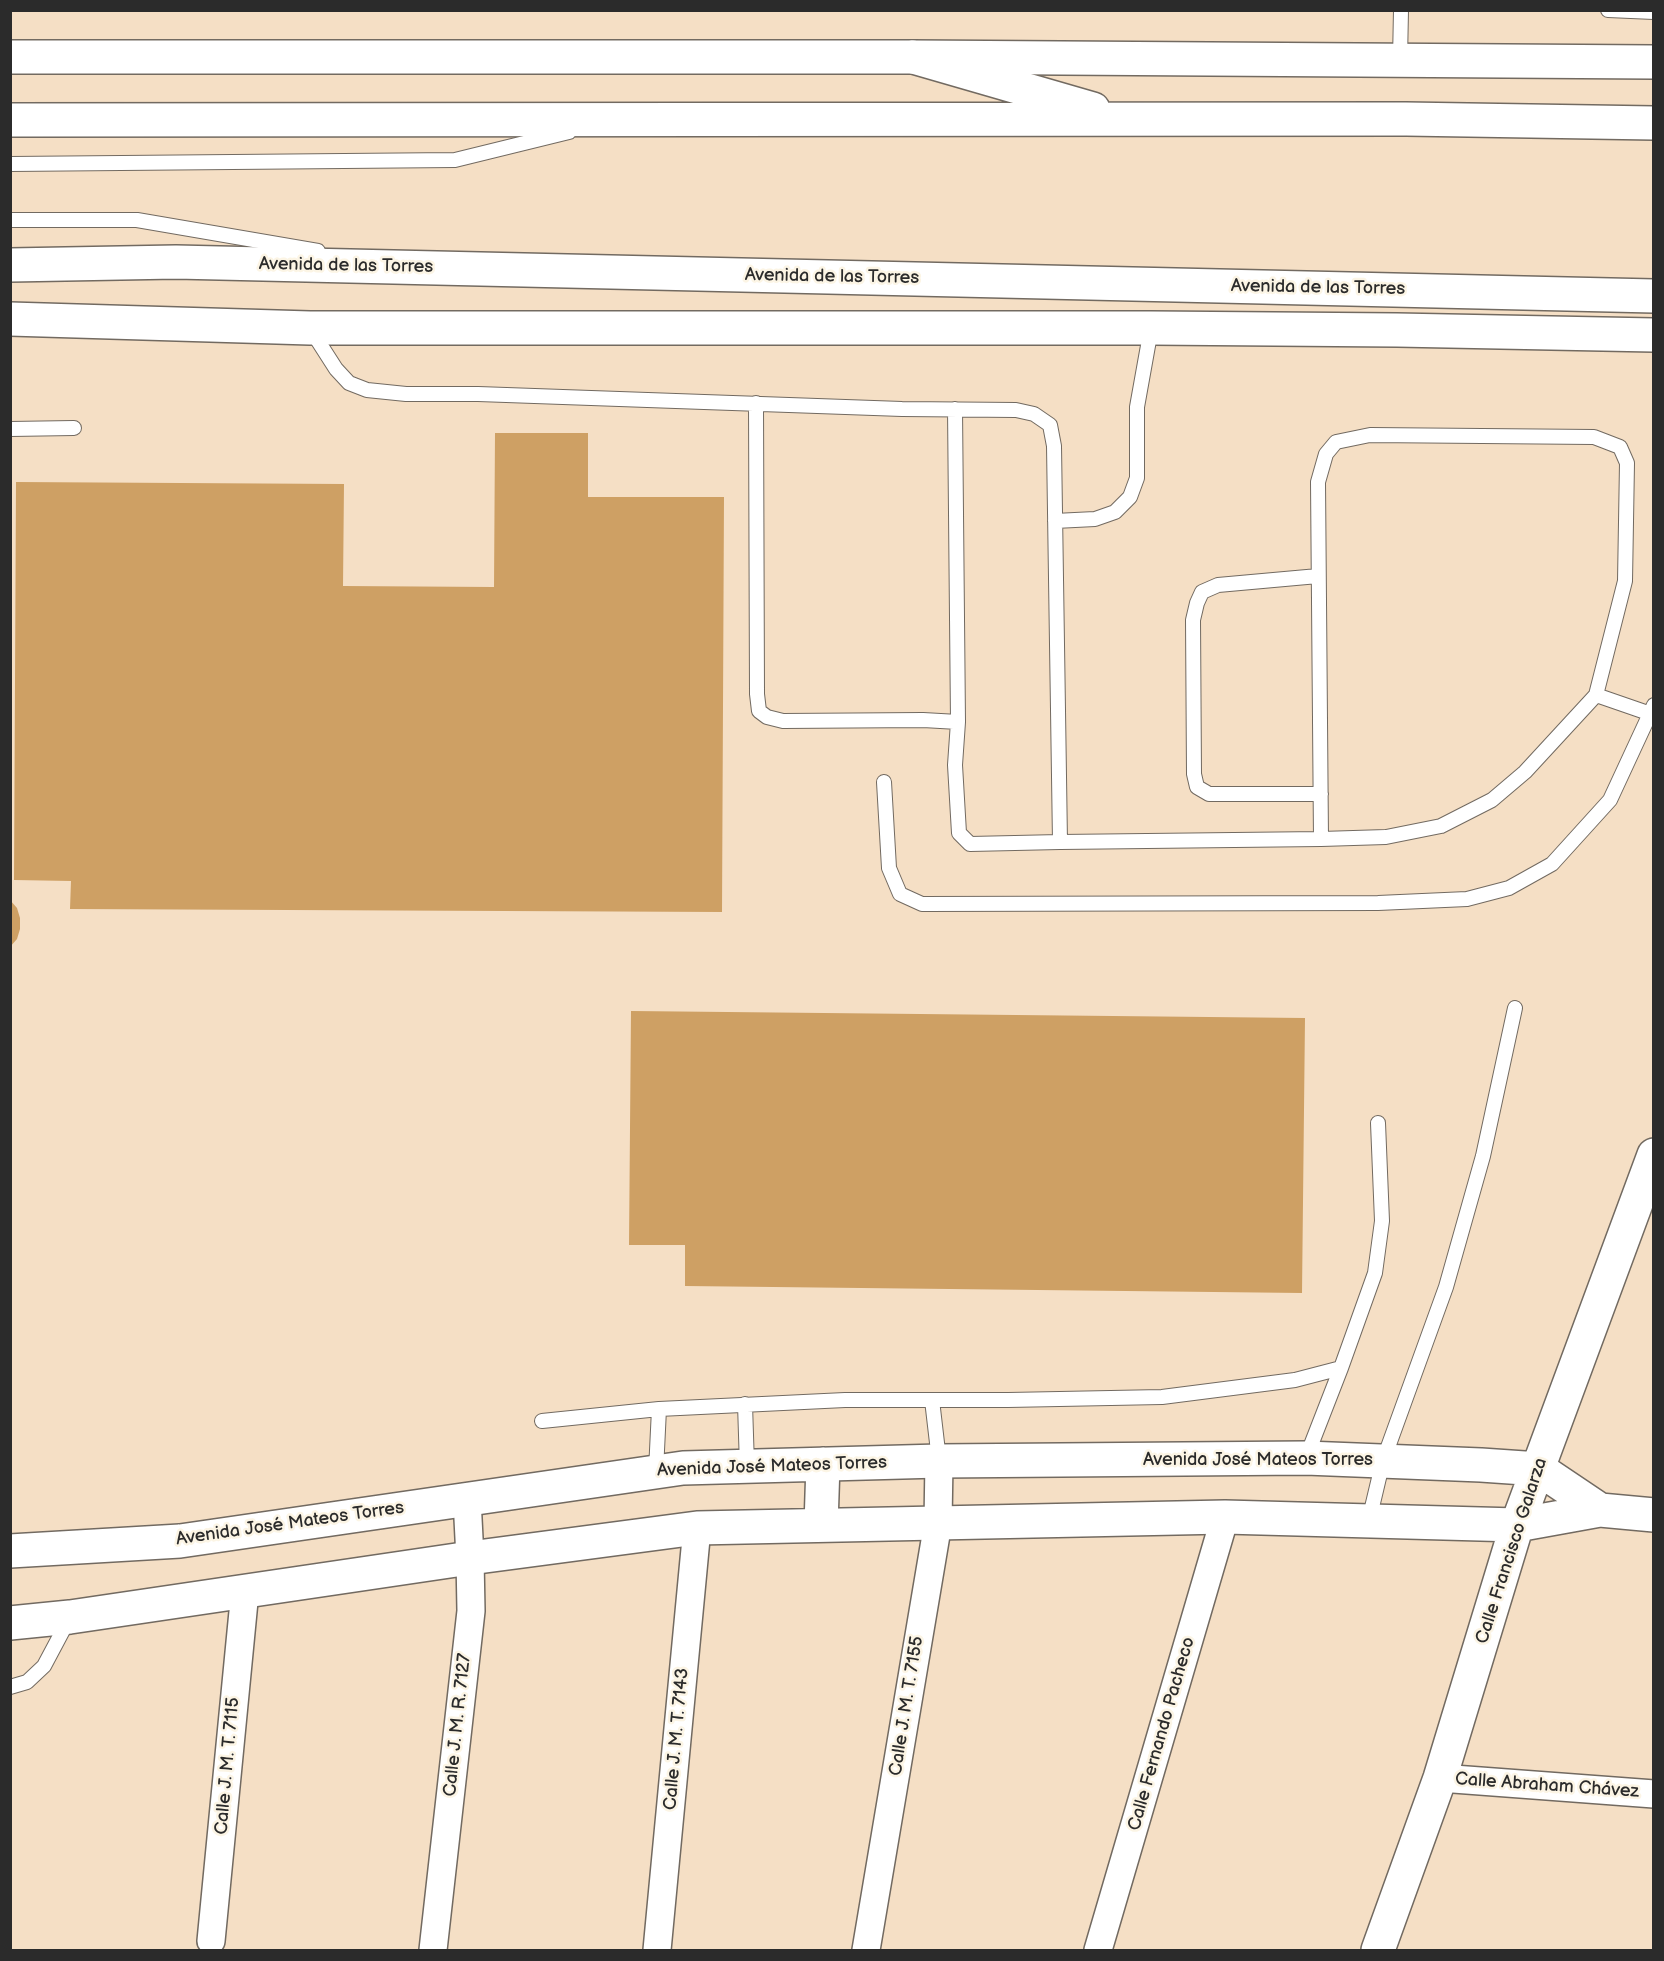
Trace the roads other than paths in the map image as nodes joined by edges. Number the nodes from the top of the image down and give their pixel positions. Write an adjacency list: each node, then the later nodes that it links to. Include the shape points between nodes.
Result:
1 (1401, 10): 6 (lane)
2 (1608, 10): 3 (lane)
3 (1653, 12)
4 (10, 57): 5 (main road)
5 (913, 57): 6 (main road); 8 (main road)
6 (1400, 60): 7 (main road)
7 (1653, 62)
8 (1129, 119): 10 (main road); 11 (main road)
9 (10, 120): 10 (main road)
10 (617, 120): 12 (lane, via 455,160)
11 (1653, 123)
12 (10, 164)
13 (10, 220): 15 (lane, via 137,220)
14 (10, 265): 15 (main road, Avenida de las Torres, via 176,262)
15 (412, 268): 16 (main road, Avenida de las Torres)
16 (1653, 296)
17 (10, 319): 18 (main road)
18 (310, 328): 19 (main road); 21 (lane, via 336,369 349,383 367,390)
19 (1151, 328): 20 (main road); 25 (lane, via 1137,407 1137,478 1130,497 1115,512 1095,519)
20 (1653, 335)
21 (756, 403): 22 (lane); 29 (lane, via 759,711 783,721)
22 (955, 410): 25 (lane, via 1016,410 1034,414 1050,425); 29 (lane)
23 (74, 428): 24 (lane)
24 (10, 429)
25 (1055, 521): 33 (lane)
26 (1318, 576): 27 (lane, via 1318,482 1326,454 1336,442 1370,435 1606,440 1620,447 1627,463 1625,581); 31 (lane); 31 (lane, via 1218,585 1202,592 1193,620 1194,774 1197,788 1209,794)
27 (1596, 695): 28 (lane); 32 (lane, via 1525,772 1492,800 1441,826 1386,837)
28 (1652, 710): 30 (lane, via 1610,800 1552,864 1509,888 1467,899 1378,903 922,904 900,894 888,868)
29 (958, 722): 33 (lane, via 955,765 959,833 970,844)
30 (884, 782)
31 (1321, 794): 32 (lane)
32 (1321, 838): 33 (lane)
33 (1060, 842)
34 (1515, 1008): 44 (lane, via 1483,1156 1446,1287)
35 (1378, 1123): 37 (lane, via 1382,1221 1375,1273)
36 (1653, 1155): 47 (main road, Calle Francisco Galarza)
37 (1341, 1368): 38 (lane, via 1295,1380 1162,1397); 42 (lane)
38 (932, 1400): 39 (lane); 43 (lane)
39 (746, 1404): 40 (lane); 46 (lane)
40 (659, 1409): 41 (lane); 48 (lane)
41 (542, 1421)
42 (1306, 1458): 43 (main road, Avenida José Mateos Torres); 44 (main road, Avenida José Mateos Torres)
43 (939, 1461): 45 (main road, Avenida José Mateos Torres); 54 (street, Calle J. M. T. 7155)
44 (1383, 1461): 47 (main road, Avenida José Mateos Torres); 53 (lane)
45 (823, 1464): 46 (main road, Avenida José Mateos Torres); 55 (main road)
46 (747, 1466): 48 (main road, Avenida José Mateos Torres)
47 (1539, 1469): 50 (main road); 56 (main road, Calle Francisco Galarza)
48 (657, 1471): 49 (main road, Avenida José Mateos Torres)
49 (466, 1499): 58 (main road, Avenida José Mateos Torres, via 180,1541); 59 (street, Calle J. M. R. 7127)
50 (1600, 1510): 51 (main road); 56 (main road)
51 (1653, 1515)
52 (1225, 1516): 53 (main road); 54 (main road); 70 (street, Calle Fernando Pacheco)
53 (1369, 1520): 56 (main road)
54 (938, 1523): 55 (main road); 69 (street, Calle J. M. T. 7155)
55 (821, 1525): 57 (main road)
56 (1517, 1525): 64 (main road, Calle Francisco Galarza)
57 (697, 1527): 59 (main road); 68 (street, Calle J. M. T. 7143)
58 (10, 1551)
59 (470, 1558): 60 (main road); 67 (street, Calle J. M. R. 7127, via 471,1611)
60 (244, 1591): 61 (main road); 66 (street, Calle J. M. T. 7115)
61 (70, 1617): 62 (main road); 63 (lane, via 44,1666 27,1682)
62 (10, 1623)
63 (10, 1687)
64 (1440, 1778): 65 (street, Calle Abraham Chávez); 71 (main road, Calle Francisco Galarza)
65 (1653, 1794)
66 (212, 1941)
67 (433, 1950)
68 (657, 1950)
69 (866, 1950)
70 (1098, 1950)
71 (1378, 1950)

